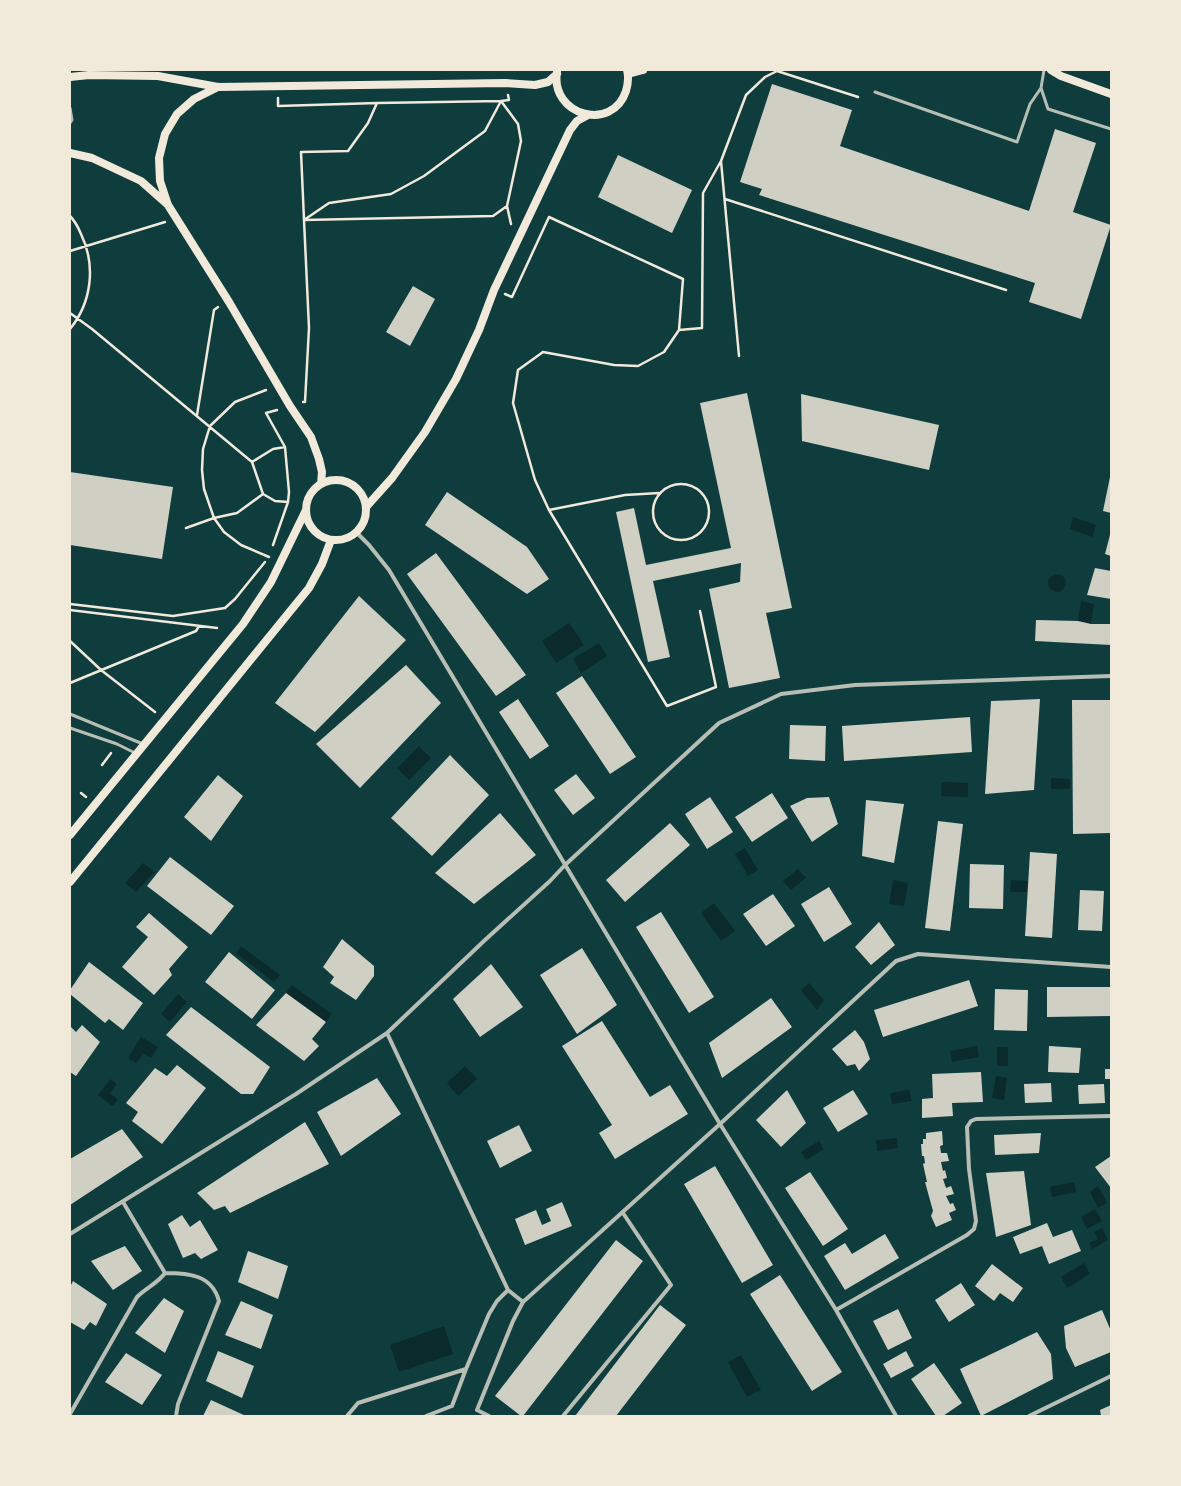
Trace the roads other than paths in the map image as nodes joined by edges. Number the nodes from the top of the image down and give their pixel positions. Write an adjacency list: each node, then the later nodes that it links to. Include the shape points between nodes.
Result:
1 (643, 70): 5 (main road)
2 (1044, 70): 8 (lane)
3 (1051, 70): 10 (main road)
4 (557, 72): 7 (main road, via 548,82 536,85 505,83); 12 (main road, via 557,88 564,101 574,110)
5 (628, 72): 12 (main road, via 625,96 618,104 599,115)
6 (70, 77): 7 (main road, via 158,76)
7 (218, 87): 16 (main road, via 194,99 177,114 165,134 159,158 160,181)
8 (1041, 88): 9 (lane, via 1030,104 1016,142); 14 (lane, via 1048,109)
9 (875, 92)
10 (1111, 94)
11 (70, 108): 13 (lane)
12 (588, 115): 18 (main road, via 577,121 570,130 494,290 456,379 425,432 392,478)
13 (70, 123)
14 (1111, 129)
15 (70, 153): 16 (main road, via 92,158 140,181)
16 (168, 205): 17 (main road, via 311,437 322,472)
17 (321, 484): 18 (main road, via 331,480 351,484 361,494); 19 (main road, via 313,490)
18 (366, 507): 20 (main road, via 366,516)
19 (306, 510): 21 (main road, via 307,520 312,529 320,536); 25 (main road, via 271,582 243,624)
20 (357, 533): 21 (main road, via 349,538); 28 (street, via 389,570)
21 (331, 540): 29 (main road, via 309,588)
22 (1111, 676): 28 (street, via 854,685 781,694 719,723)
23 (70, 714): 25 (lane)
24 (70, 728): 26 (lane, via 117,744)
25 (144, 744): 26 (main road)
26 (136, 754): 27 (main road)
27 (70, 835)
28 (565, 865): 31 (street); 33 (street)
29 (70, 882)
30 (1111, 967): 33 (street, via 918,954 896,961)
31 (387, 1033): 34 (street, via 296,1094); 38 (street)
32 (1111, 1116): 40 (street, via 971,1121 967,1126 969,1169 976,1221 974,1229)
33 (720, 1124): 35 (street); 40 (street)
34 (123, 1202): 36 (street); 37 (street)
35 (623, 1213): 39 (street); 48 (street, via 671,1285)
36 (70, 1234)
37 (165, 1273): 43 (street, via 160,1280 137,1297); 44 (street, via 183,1273 200,1277 213,1288 219,1301 178,1404)
38 (508, 1290): 39 (street); 41 (street, via 489,1314)
39 (523, 1302): 47 (street, via 477,1410)
40 (836, 1310): 49 (street)
41 (466, 1369): 45 (street, via 358,1403); 46 (street, via 452,1406)
42 (1111, 1376): 50 (street)
43 (70, 1414)
44 (176, 1416)
45 (348, 1416)
46 (426, 1416)
47 (489, 1416)
48 (563, 1416)
49 (896, 1416)
50 (1028, 1416)

